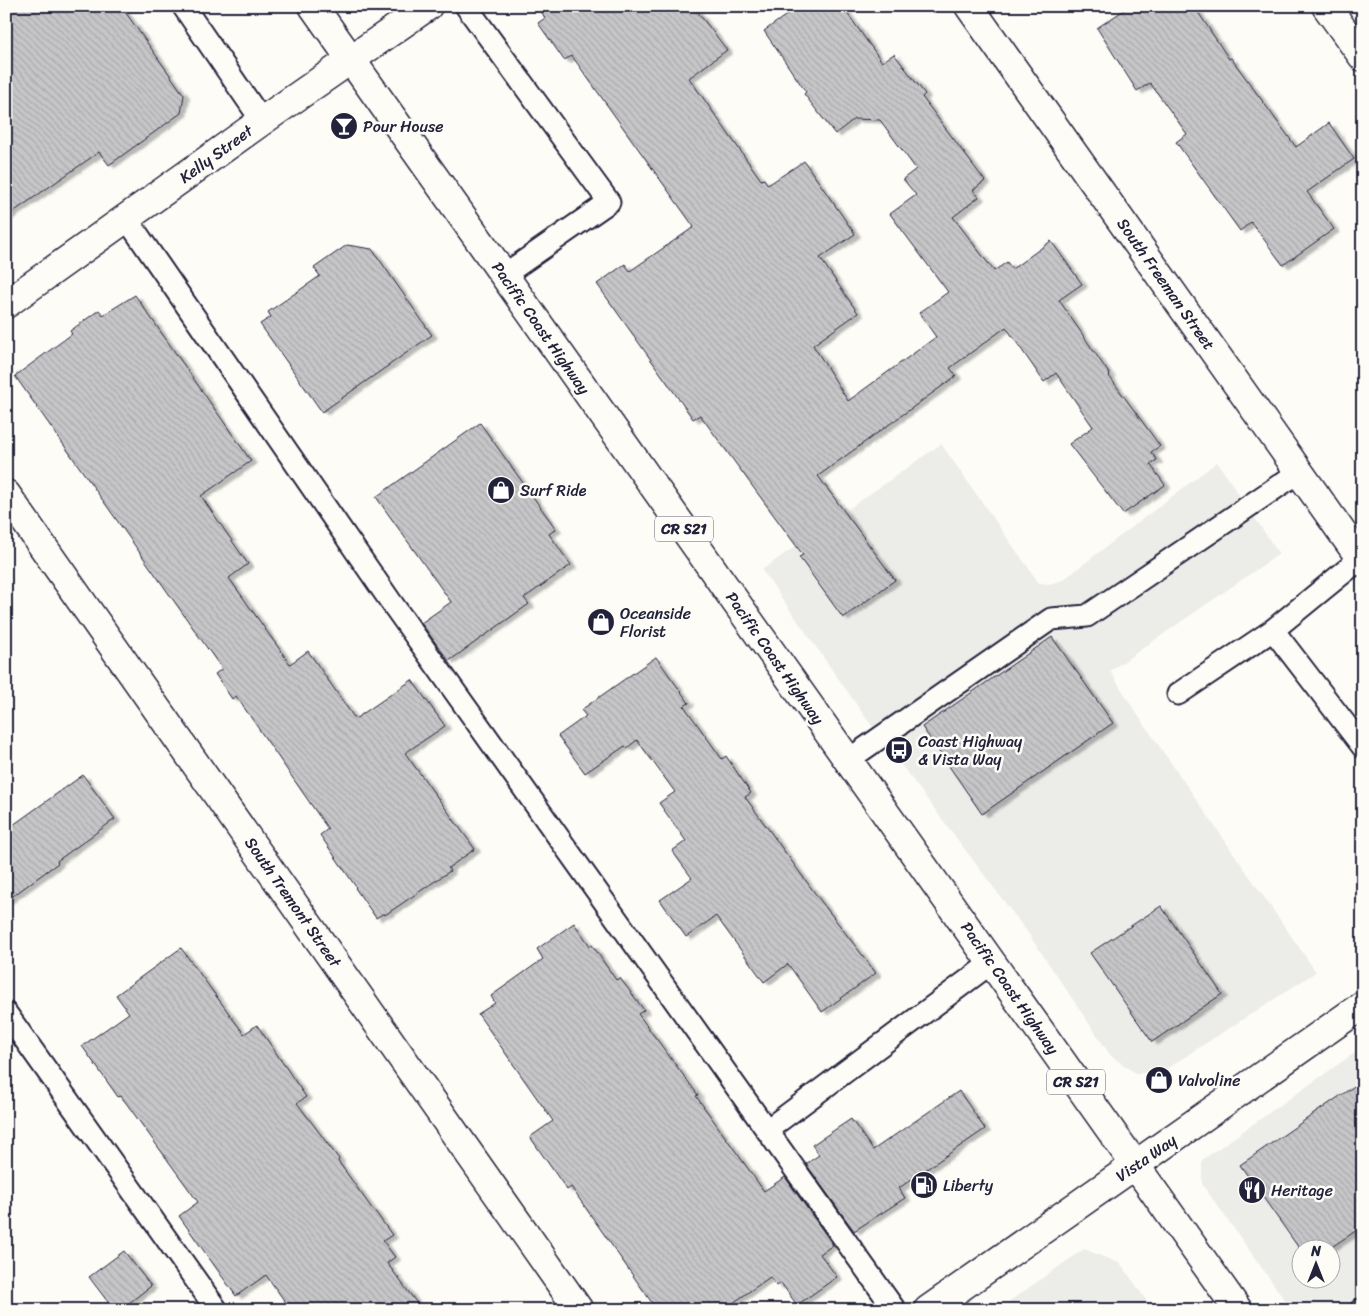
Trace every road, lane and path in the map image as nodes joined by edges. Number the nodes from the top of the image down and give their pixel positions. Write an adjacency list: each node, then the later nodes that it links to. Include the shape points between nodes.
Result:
1 (183, 6): 9 (lane)
2 (313, 6): 8 (street, Pacific Coast Highway / CR S21)
3 (428, 6): 8 (street, Kelly Street)
4 (466, 6): 11 (lane, via 609,202)
5 (969, 6): 13 (street, South Freeman Street)
6 (1326, 6): 7 (street)
7 (1363, 58)
8 (351, 60): 9 (street, Kelly Street); 11 (street, Pacific Coast Highway / CR S21)
9 (262, 122): 10 (street, Kelly Street)
10 (127, 219): 12 (street, Kelly Street); 23 (lane, via 391,602)
11 (504, 276): 19 (street, Pacific Coast Highway / CR S21)
12 (6, 304)
13 (1299, 472): 15 (street, South Freeman Street); 19 (lane, via 1086,616 1052,618)
14 (6, 494): 26 (street, South Tremont Street)
15 (1362, 560): 16 (lane)
16 (1273, 630): 17 (lane); 18 (lane)
17 (1178, 694)
18 (1363, 747)
19 (848, 760): 20 (street, Pacific Coast Highway / CR S21)
20 (992, 963): 23 (lane); 24 (street, Pacific Coast Highway / CR S21)
21 (1363, 1005): 24 (street, Vista Way)
22 (6, 1013): 25 (lane)
23 (767, 1130): 27 (lane)
24 (1135, 1165): 28 (street, Vista Way); 29 (street, Pacific Coast Highway / CR S21)
25 (217, 1310)
26 (579, 1310)
27 (895, 1310)
28 (928, 1310)
29 (1238, 1310)

